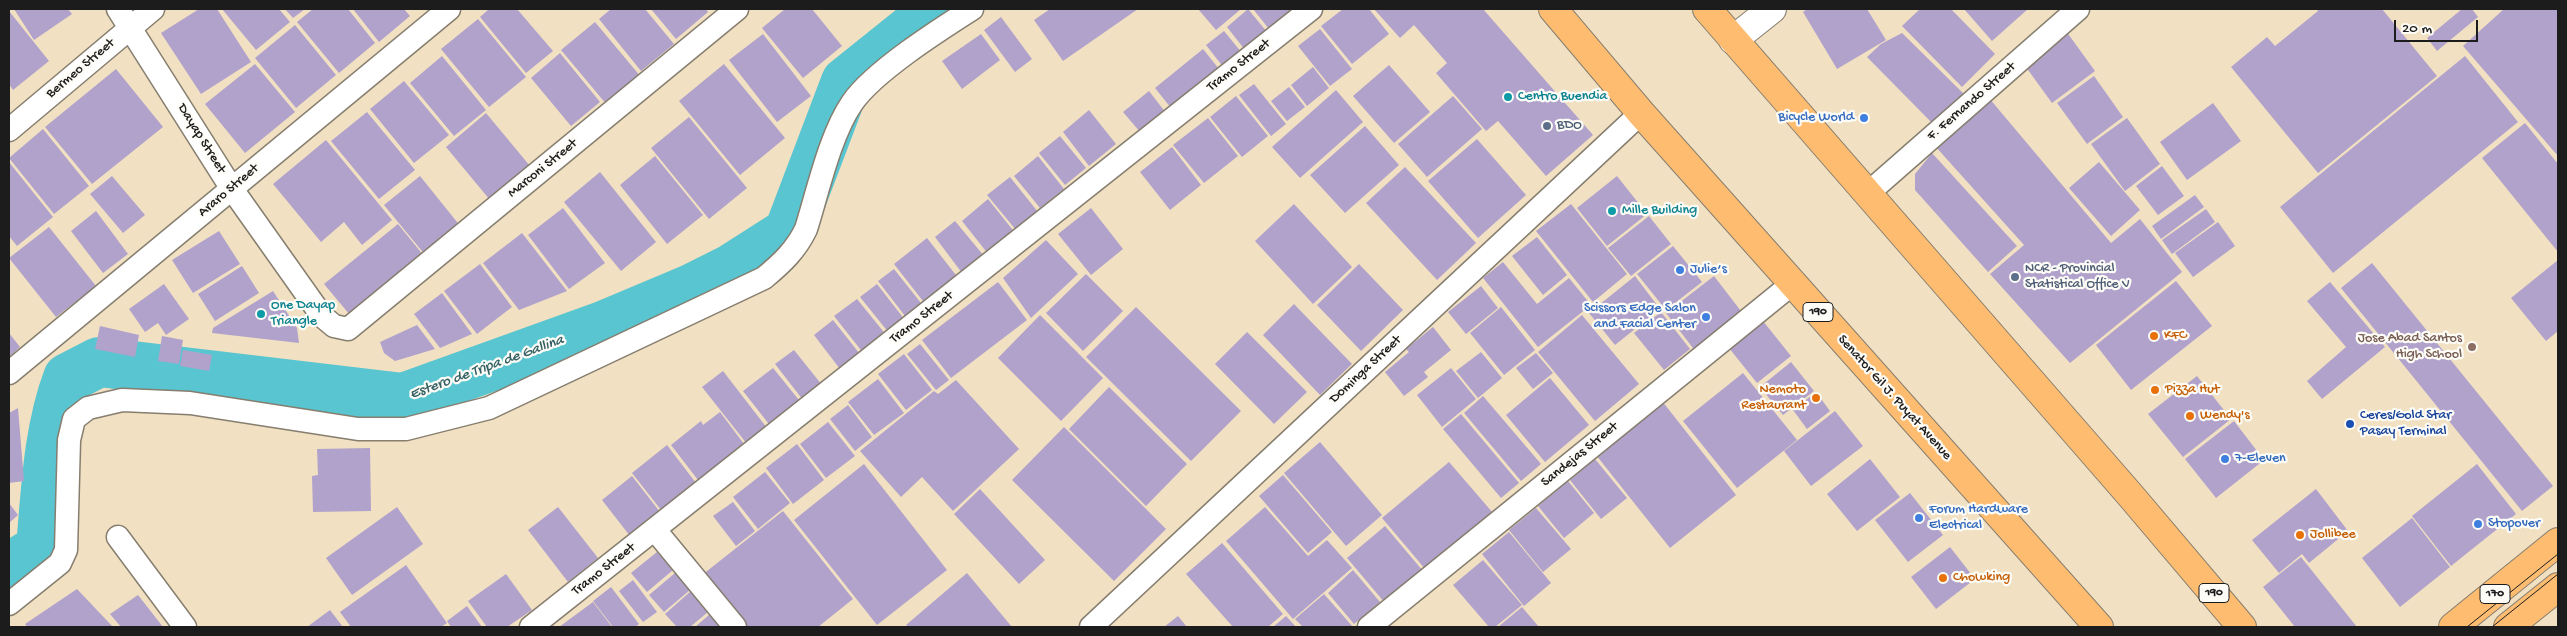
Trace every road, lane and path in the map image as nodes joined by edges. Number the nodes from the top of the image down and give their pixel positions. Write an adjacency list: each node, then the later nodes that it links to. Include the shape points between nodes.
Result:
1 (118, 9): 11 (street, Dayap Street)
2 (153, 9): 11 (street, Bermeo Street)
3 (449, 9): 15 (street, Araro Street)
4 (737, 9): 18 (street, Marconi Street)
5 (972, 9): 24 (street, via 865,86 851,104 839,128 806,229 785,261 764,278 489,408 406,429 358,429 190,404 122,400 88,408 74,419 69,440 66,550 60,563)
6 (1311, 9): 20 (street, Tramo Street)
7 (1553, 9): 13 (main road, Senator Gil J. Puyat Avenue / 190)
8 (1707, 9): 12 (main road, 190)
9 (1772, 9): 12 (street)
10 (2078, 9): 16 (street, F. Fernando Street)
11 (130, 28): 14 (street, Bermeo Street); 15 (street, Dayap Street)
12 (1733, 40): 16 (main road, 190)
13 (1641, 113): 17 (main road, Senator Gil J. Puyat Avenue / 190); 29 (street, Dominga Street)
14 (9, 130)
15 (232, 189): 18 (street, Dayap Street, via 322,316 334,326); 19 (street, Araro Street)
16 (1867, 194): 31 (main road, 190)
17 (1792, 284): 25 (main road, Senator Gil J. Puyat Avenue / 190); 30 (street, Sandejas Street)
18 (348, 328)
19 (9, 373)
20 (655, 530): 27 (street, Tramo Street); 28 (street)
21 (118, 537): 26 (street)
22 (2558, 542): 32 (main road, 170)
23 (2558, 587): 33 (main road, 170)
24 (9, 604)
25 (2093, 622)
26 (185, 627)
27 (531, 627)
28 (735, 627)
29 (1091, 627)
30 (1369, 627)
31 (2242, 627)
32 (2453, 627)
33 (2508, 627)

